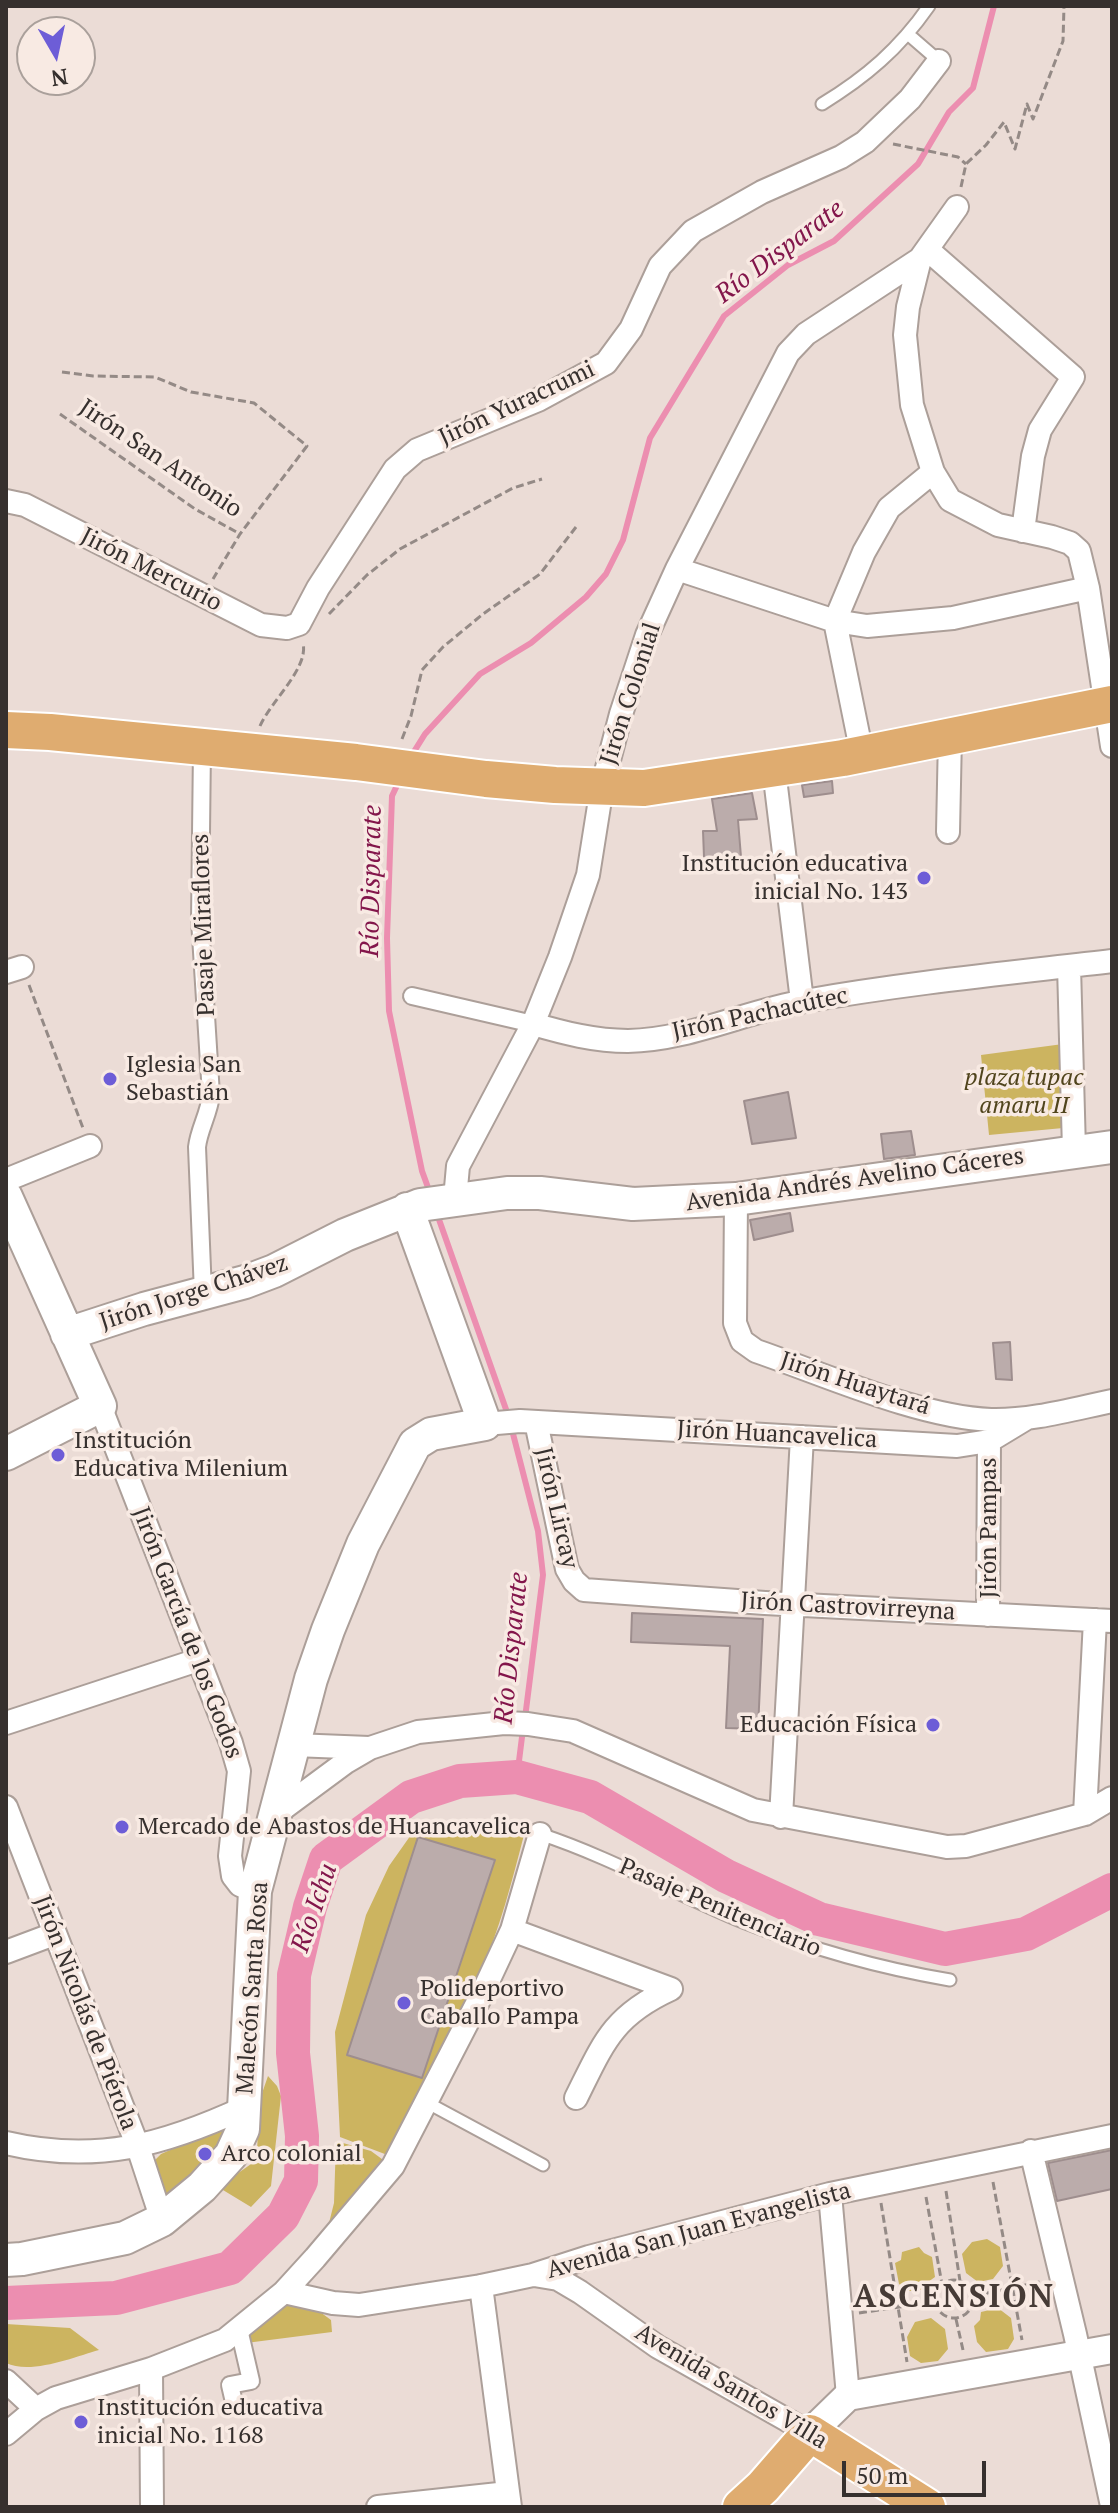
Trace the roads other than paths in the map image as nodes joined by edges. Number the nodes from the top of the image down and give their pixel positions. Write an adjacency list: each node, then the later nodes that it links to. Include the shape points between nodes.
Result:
1 (929, 6): 2 (lane)
2 (909, 35): 3 (lane); 4 (lane, via 861,80)
3 (939, 61): 13 (street, Jirón Yuracrumi, via 910,99 865,142 693,231 660,266 631,329 606,363 538,400 417,450 395,469)
4 (822, 104)
5 (957, 207): 6 (street)
6 (924, 254): 7 (street, via 908,307 906,370); 9 (street, via 1073,377 1040,430); 10 (street, Jirón Colonial, via 806,334 788,353)
7 (933, 472): 9 (street, via 950,500 998,525); 12 (street, via 889,508)
8 (6, 501): 13 (street, Jirón Mercurio, via 25,505 261,625)
9 (1023, 531): 11 (street, via 1070,543 1079,551)
10 (677, 569): 12 (street); 21 (street, Jirón Colonial, via 647,635)
11 (1088, 588): 12 (street, via 953,618 867,626); 14 (street)
12 (835, 621): 19 (street)
13 (299, 624)
14 (1108, 704): 16 (highway); 17 (street)
15 (6, 730): 18 (highway)
16 (950, 736): 19 (highway); 22 (street)
17 (1112, 746)
18 (202, 747): 21 (highway, via 386,755 448,774); 35 (street, Pasaje Miraflores, via 200,920 211,1095 197,1147)
19 (862, 754): 20 (highway)
20 (774, 770): 21 (highway, via 657,786); 26 (street)
21 (602, 787): 27 (street, Jirón Colonial, via 588,875)
22 (948, 832)
23 (1112, 961): 24 (street, Jirón Pachacútec)
24 (1069, 966): 26 (street, Jirón Pachacútec); 30 (street)
25 (412, 996): 27 (street, Jirón Pachacútec)
26 (802, 1001): 27 (street, Jirón Pachacútec, via 701,1029 629,1041 580,1037)
27 (533, 1024): 34 (street, Jirón Colonial, via 458,1166)
28 (90, 1146): 31 (street)
29 (1112, 1147): 30 (main road, Avenida Andrés Avelino Cáceres)
30 (1074, 1150): 33 (main road, Avenida Andrés Avelino Cáceres)
31 (6, 1180)
32 (6, 1197): 36 (main road, Jirón García de los Godos)
33 (736, 1199): 34 (main road, Avenida Andrés Avelino Cáceres, via 633,1204 507,1193); 39 (street, Jirón Huaytará, via 735,1323 742,1341 756,1351 918,1406 962,1417)
34 (432, 1203): 35 (main road, Jirón Jorge Chávez, via 345,1235 274,1271); 40 (main road)
35 (203, 1293): 36 (main road, Jirón Jorge Chávez)
36 (67, 1334): 38 (main road, Jirón García de los Godos)
37 (1112, 1401): 39 (street, Jirón Huaytará)
38 (100, 1406): 43 (main road); 48 (street, Jirón García de los Godos)
39 (1027, 1418): 42 (street, Jirón Huancavelica)
40 (511, 1423): 41 (street, Jirón Huancavelica); 44 (street, Jirón Lircay, via 567,1569); 50 (main road, Malecón Santa Rosa, via 431,1434 415,1444 363,1544 328,1630)
41 (802, 1437): 42 (street, Jirón Huancavelica, via 957,1446); 45 (street)
42 (989, 1441): 46 (street, Jirón Pampas)
43 (6, 1454)
44 (584, 1590): 45 (street, Jirón Castrovirreyna)
45 (794, 1604): 46 (street, Jirón Castrovirreyna); 56 (street)
46 (988, 1615): 47 (street, Jirón Castrovirreyna)
47 (1103, 1621): 55 (street)
48 (198, 1660): 49 (street); 58 (street, Jirón García de los Godos, via 239,1771 230,1856 233,1876)
49 (6, 1723)
50 (294, 1745): 51 (street); 54 (main road, Malecón Santa Rosa)
51 (370, 1748): 54 (street); 56 (street, via 418,1732 504,1723 556,1728)
52 (1112, 1798): 55 (street)
53 (6, 1807): 60 (street, Jirón Nicolás de Piérola)
54 (277, 1813): 58 (main road, Malecón Santa Rosa)
55 (1085, 1814): 56 (street, via 947,1847)
56 (781, 1817)
57 (540, 1834): 59 (street); 62 (lane, Pasaje Penitenciario, via 821,1952)
58 (255, 1891): 65 (main road, Malecón Santa Rosa)
59 (512, 1930): 63 (street, via 671,1989 644,2001 607,2036); 64 (street)
60 (54, 1934): 61 (street); 68 (street, Jirón Nicolás de Piérola)
61 (6, 1952)
62 (950, 1980)
63 (576, 2098)
64 (426, 2102): 70 (lane); 76 (street, via 393,2166)
65 (246, 2107): 68 (street); 72 (main road, Malecón Santa Rosa, via 231,2155)
66 (1112, 2136): 69 (street, Avenida San Juan Evangelista)
67 (6, 2143): 68 (street, via 90,2152)
68 (138, 2147): 72 (street, Jirón Nicolás de Piérola)
69 (1031, 2151): 71 (street, Avenida San Juan Evangelista); 79 (street)
70 (543, 2165)
71 (830, 2194): 74 (street, Avenida San Juan Evangelista); 82 (street)
72 (162, 2220): 73 (main road, Malecón Santa Rosa, via 125,2238)
73 (6, 2260)
74 (533, 2275): 75 (street, Avenida San Juan Evangelista); 85 (street, Avenida Santos Villa, via 558,2279 658,2347)
75 (481, 2286): 76 (street, Avenida San Juan Evangelista, via 359,2305); 87 (street)
76 (284, 2292): 77 (street)
77 (239, 2329): 80 (street, via 225,2340); 83 (street, via 251,2381 230,2385)
78 (1112, 2349): 79 (street)
79 (1079, 2353): 82 (street); 88 (street)
80 (151, 2369): 84 (street); 89 (street)
81 (6, 2381): 84 (street)
82 (848, 2396): 85 (street)
83 (233, 2398)
84 (36, 2409): 86 (street)
85 (810, 2433): 91 (highway); 92 (highway, Avenida Santos Villa)
86 (6, 2434)
87 (509, 2500): 90 (street)
88 (1112, 2506)
89 (152, 2507)
90 (378, 2507)
91 (741, 2507)
92 (927, 2507)

